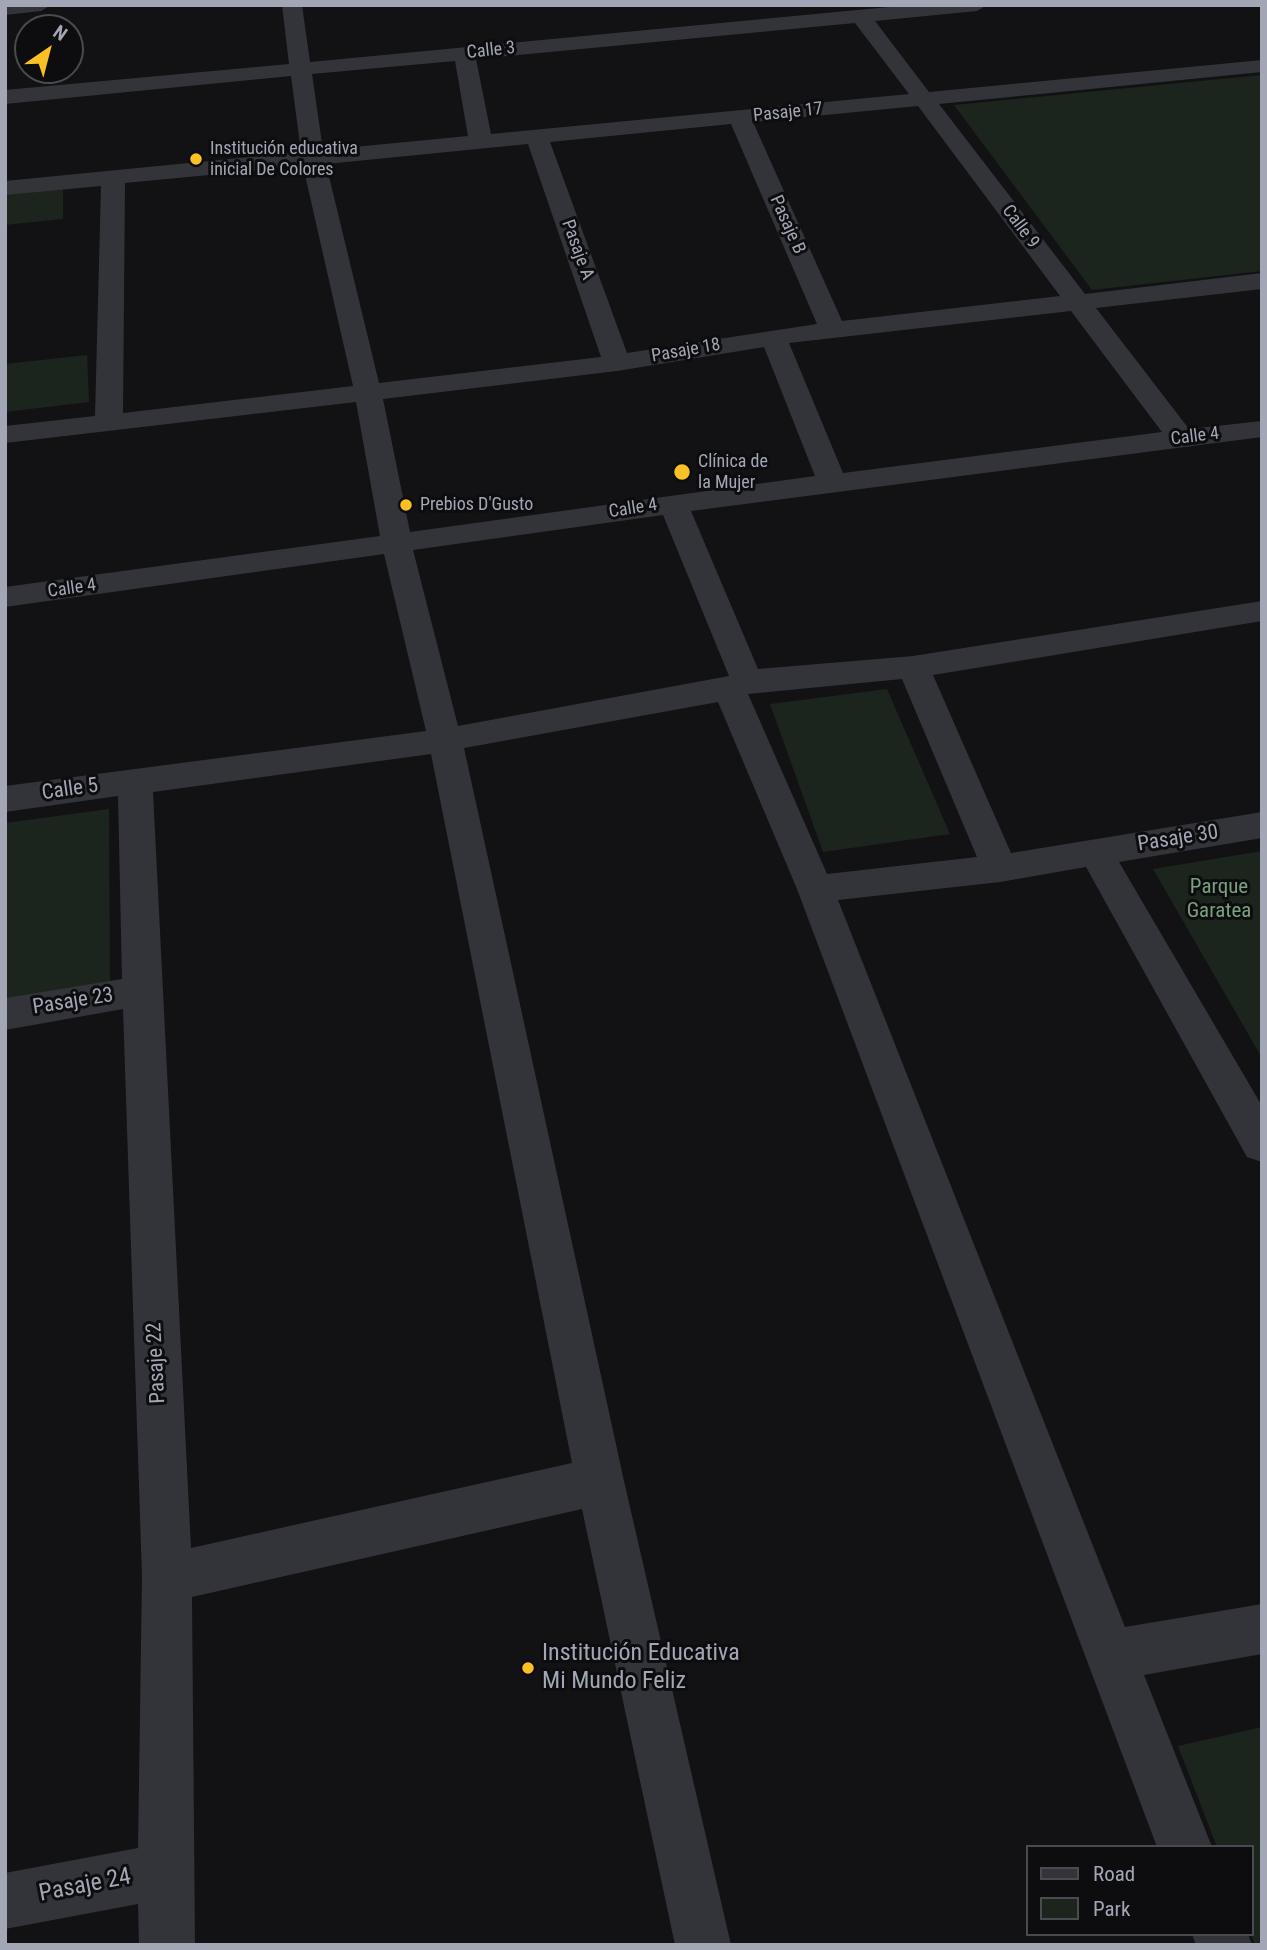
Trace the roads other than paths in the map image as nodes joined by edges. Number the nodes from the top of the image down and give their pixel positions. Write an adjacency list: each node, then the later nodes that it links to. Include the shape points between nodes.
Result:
1 (41, 5): 4 (street)
2 (292, 5): 8 (street)
3 (977, 5): 5 (street, Calle 3)
4 (5, 9)
5 (860, 15): 6 (street, Calle 3); 10 (street, Calle 9)
6 (464, 54): 8 (street, Calle 3); 13 (street)
7 (1262, 66): 10 (street, Pasaje 17)
8 (301, 70): 9 (street, Calle 3); 14 (street)
9 (5, 97)
10 (924, 99): 11 (street, Pasaje 17); 18 (street, Calle 9)
11 (740, 118): 12 (street, Pasaje 17); 19 (street, Pasaje B)
12 (537, 138): 13 (street, Pasaje 17); 21 (street, Pasaje A)
13 (481, 143): 14 (street, Pasaje 17)
14 (313, 158): 15 (street, Pasaje 17); 22 (street)
15 (113, 179): 16 (street, Pasaje 17); 23 (street)
16 (5, 188)
17 (1262, 281): 18 (street, Pasaje 18)
18 (1077, 303): 19 (street, Pasaje 18); 26 (street, Calle 9)
19 (834, 332): 20 (street, Pasaje 18)
20 (773, 337): 21 (street, Pasaje 18); 27 (street)
21 (617, 363): 22 (street, Pasaje 18)
22 (368, 393): 23 (street, Pasaje 18); 29 (street)
23 (109, 423): 25 (street, Pasaje 18)
24 (1262, 429): 26 (street, Calle 4)
25 (5, 435)
26 (1181, 438): 27 (street, Calle 4)
27 (832, 482): 28 (street, Calle 4)
28 (673, 503): 29 (street, Calle 4); 33 (street)
29 (397, 545): 30 (street, Calle 4); 34 (street)
30 (5, 597)
31 (1262, 611): 32 (street, Calle 5)
32 (914, 667): 33 (street, Calle 5); 39 (street)
33 (738, 685): 34 (street, Calle 5); 40 (street)
34 (445, 740): 35 (street, Calle 5); 44 (street)
35 (135, 781): 36 (street, Calle 5); 41 (street, Pasaje 22)
36 (5, 799)
37 (1262, 825): 38 (street, Pasaje 30)
38 (1095, 852): 39 (street, Pasaje 30); 43 (street)
39 (1000, 868): 40 (street, Pasaje 30)
40 (815, 890): 47 (street)
41 (140, 991): 42 (street, Pasaje 23); 45 (street, Pasaje 22)
42 (5, 1014)
43 (1262, 1144)
44 (600, 1480): 45 (street); 52 (street)
45 (167, 1578): 49 (street, Pasaje 22)
46 (1262, 1629): 47 (street)
47 (1110, 1655): 48 (street)
48 (1184, 1845)
49 (164, 1871): 50 (street, Pasaje 24); 51 (street, Pasaje 22)
50 (5, 1900)
51 (167, 1945)
52 (703, 1945)

